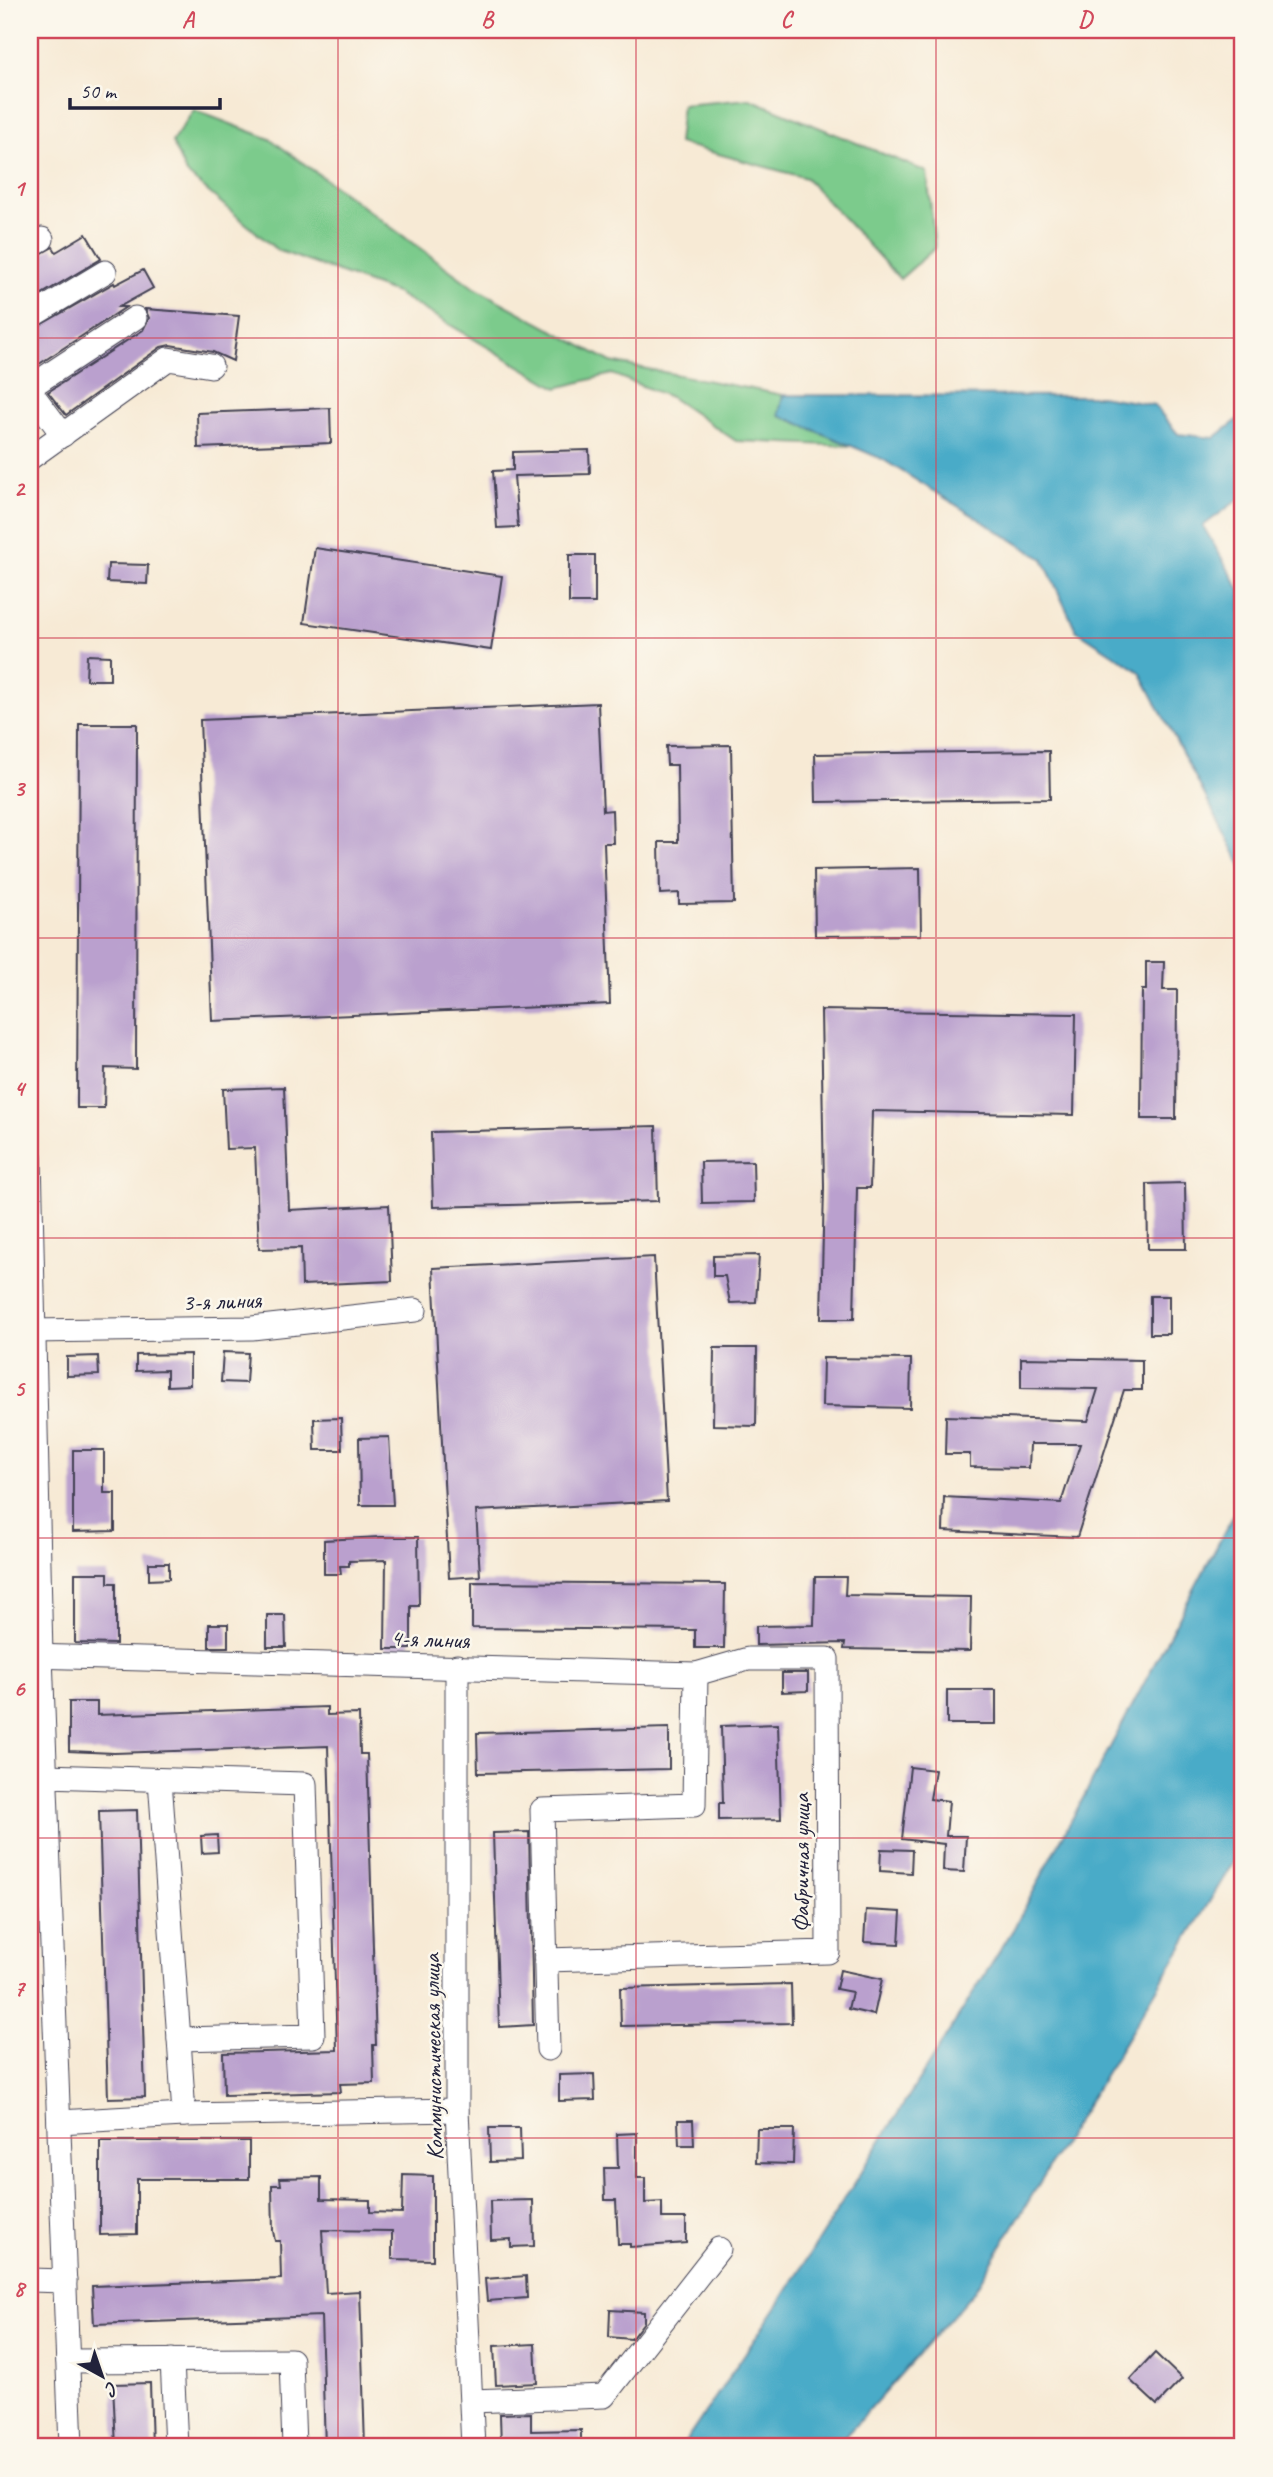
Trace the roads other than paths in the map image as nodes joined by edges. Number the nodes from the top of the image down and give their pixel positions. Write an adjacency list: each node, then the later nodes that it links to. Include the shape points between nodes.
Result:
1 (106, 272): 2 (street)
2 (30, 317)
3 (135, 318): 5 (street)
4 (211, 366): 6 (street, via 168,359)
5 (30, 389): 6 (street)
6 (63, 435): 7 (street)
7 (30, 458)
8 (30, 1156): 10 (street)
9 (415, 1310): 10 (street, 3-я линия, via 253,1328)
10 (31, 1331): 11 (street)
11 (35, 1656): 13 (street, 4-я линия); 15 (street)
12 (827, 1659): 14 (street, 4-я линия, via 748,1659); 17 (street, Фабричная улица, via 828,1952)
13 (457, 1665): 14 (street, 4-я линия); 20 (street, Коммунистическая улица)
14 (696, 1674): 17 (street, via 694,1805 542,1810)
15 (46, 1776): 16 (street); 22 (street)
16 (160, 1780): 18 (street); 18 (street, via 305,1784 313,2036)
17 (546, 1961): 19 (street)
18 (179, 2039): 21 (street)
19 (548, 2049)
20 (457, 2110): 21 (street); 28 (street, Коммунистическая улица)
21 (184, 2115): 22 (street)
22 (59, 2122): 25 (street)
23 (719, 2249): 28 (street, via 604,2396)
24 (30, 2280): 25 (street)
25 (65, 2281): 27 (street)
26 (172, 2360): 27 (street); 30 (street); 31 (street, via 291,2360)
27 (68, 2361): 29 (street)
28 (472, 2401): 32 (street, Коммунистическая улица)
29 (71, 2447)
30 (176, 2447)
31 (294, 2447)
32 (473, 2447)

